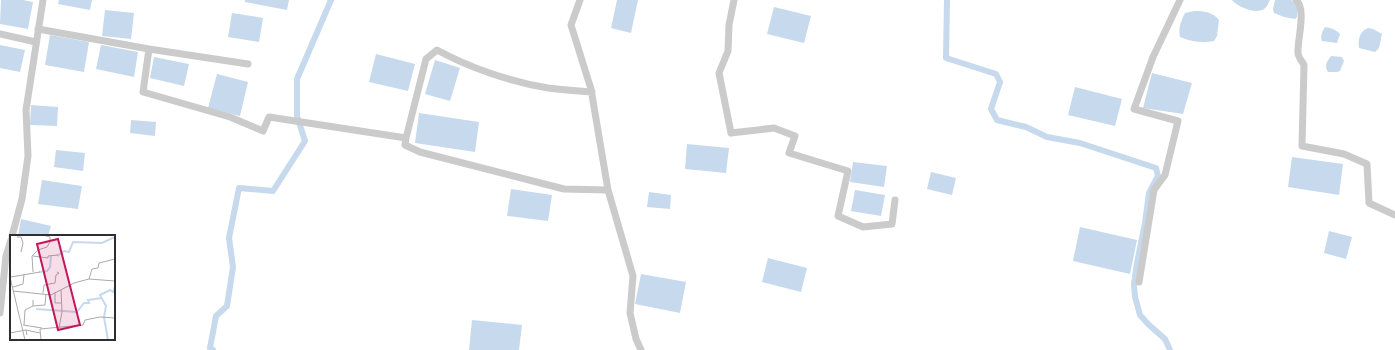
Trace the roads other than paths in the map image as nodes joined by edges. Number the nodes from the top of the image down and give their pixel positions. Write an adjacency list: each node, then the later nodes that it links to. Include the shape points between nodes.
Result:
1 (43, 0): 6 (street)
2 (580, 0): 11 (street, via 571,25)
3 (734, 0): 14 (street, via 729,25 728,51 719,73 731,133 774,128 794,136 789,153 848,171 838,216 863,227 892,224)
4 (1180, 0): 18 (street, via 1153,56 1134,109 1178,121 1165,175 1154,190)
5 (1296, 0): 15 (street, via 1301,10 1298,55 1304,64 1302,146 1344,154 1367,164 1369,203)
6 (38, 29): 8 (street); 9 (street)
7 (0, 34): 8 (street)
8 (36, 42): 16 (street, via 26,110 28,156 22,199)
9 (149, 49): 10 (street); 12 (street, via 143,92 230,117 263,131 269,117)
10 (248, 64)
11 (592, 92): 12 (street, via 548,88 514,80 456,61 437,50 426,59); 13 (street)
12 (406, 138): 13 (street, via 405,145 420,152 564,189)
13 (608, 190): 20 (street, via 633,276 630,313)
14 (895, 200)
15 (1395, 215)
16 (12, 235)
17 (10, 243): 19 (street, via 6,256)
18 (1139, 282)
19 (0, 313)
20 (641, 350)

